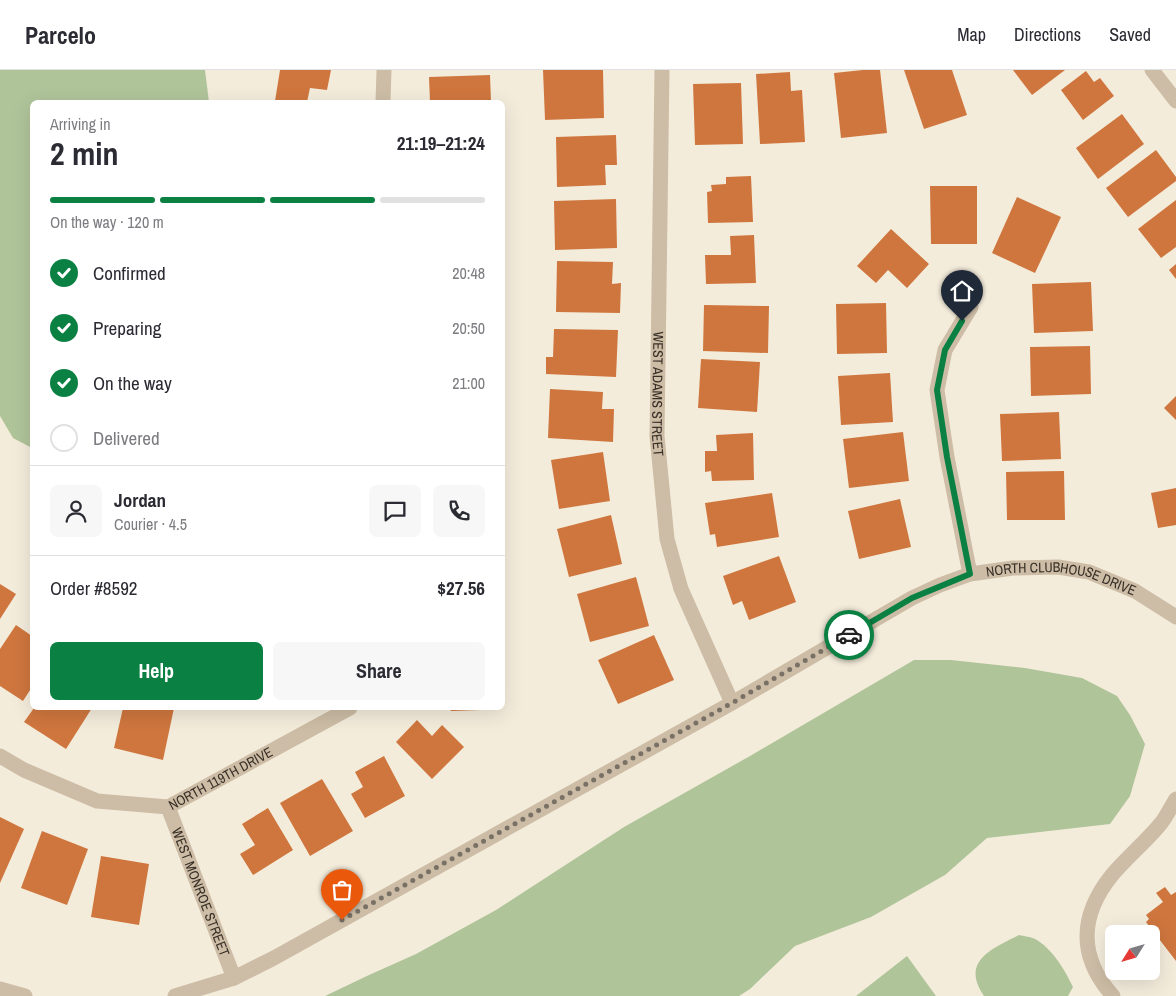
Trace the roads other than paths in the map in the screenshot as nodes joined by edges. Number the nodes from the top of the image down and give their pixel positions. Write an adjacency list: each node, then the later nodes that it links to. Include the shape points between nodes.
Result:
1 (384, 70): 4 (street)
2 (662, 70): 9 (street, WEST ADAMS STREET, via 658,436 667,539 681,589)
3 (1152, 70): 5 (street)
4 (383, 100)
5 (1176, 101)
6 (971, 307): 7 (street, via 945,350 937,390 948,467)
7 (970, 574): 8 (street, NORTH CLUBHOUSE DRIVE, via 1022,568 1089,572 1135,591); 9 (street, NORTH CLUBHOUSE DRIVE, via 912,598)
8 (1176, 617)
9 (732, 703): 14 (street, NORTH CLUBHOUSE DRIVE)
10 (346, 710): 13 (street, NORTH 119TH DRIVE)
11 (0, 756): 13 (street, NORTH 119TH DRIVE, via 24,770 97,801)
12 (1176, 799): 18 (street, via 1161,822 1111,876 1091,911 1086,934 1091,964)
13 (168, 807): 14 (street, WEST MONROE STREET)
14 (234, 978): 17 (street, NORTH CLUBHOUSE DRIVE)
15 (0, 989): 16 (street)
16 (25, 996)
17 (175, 996)
18 (1113, 996)

